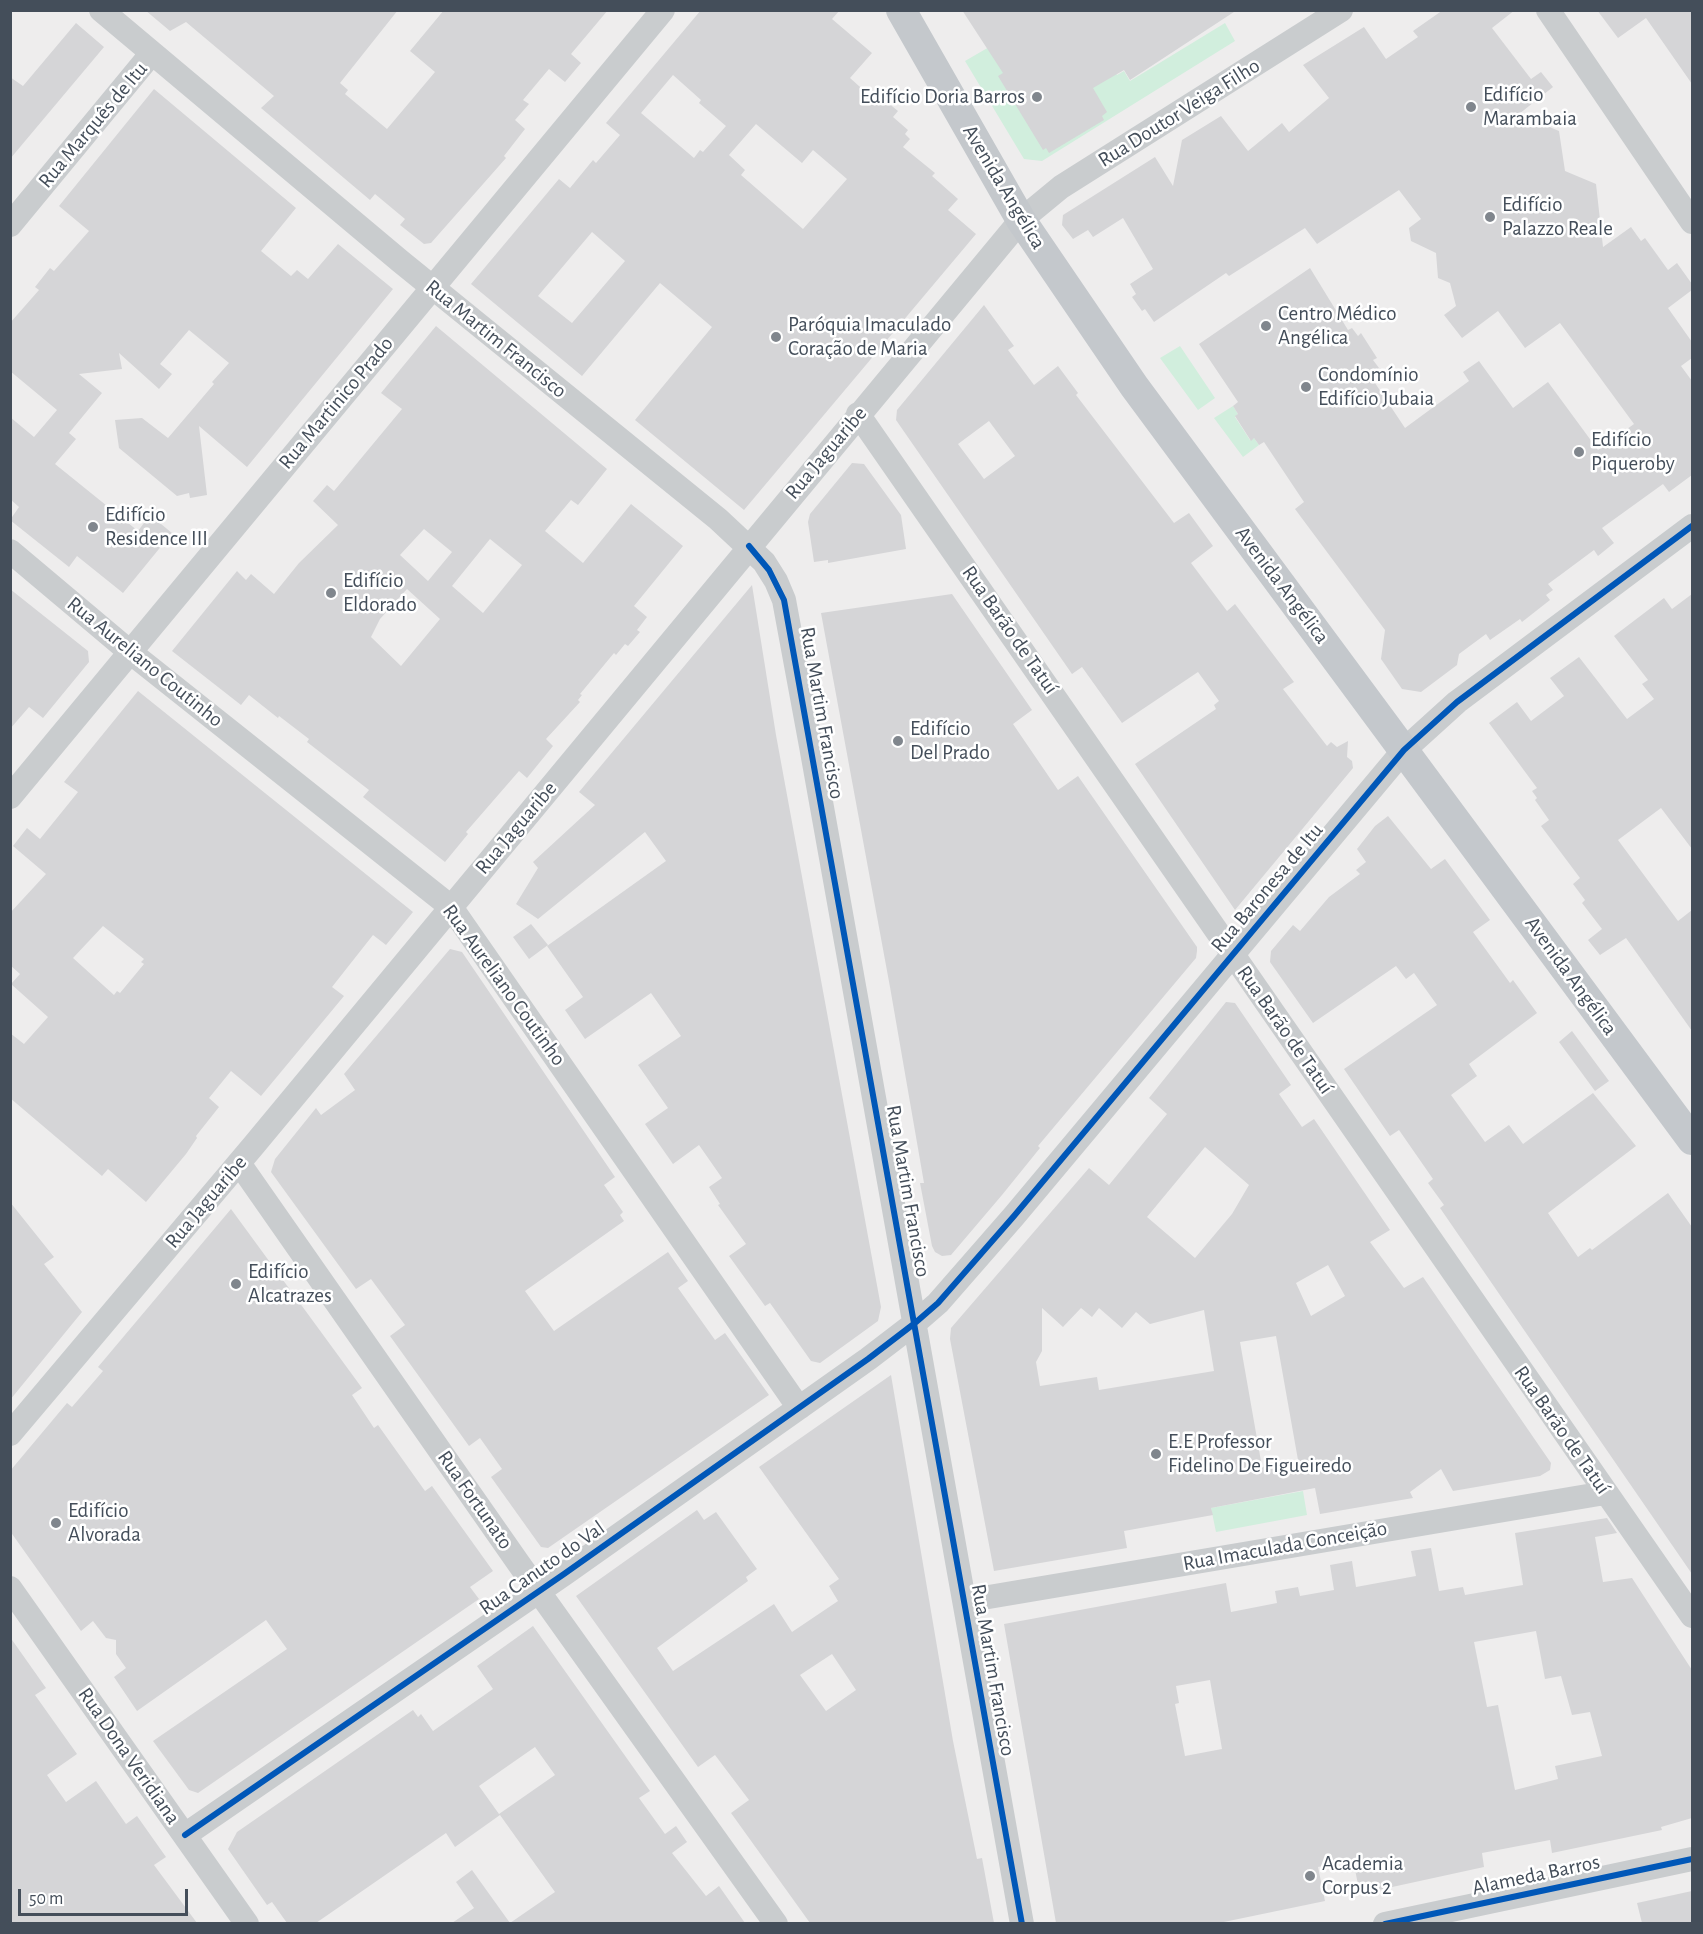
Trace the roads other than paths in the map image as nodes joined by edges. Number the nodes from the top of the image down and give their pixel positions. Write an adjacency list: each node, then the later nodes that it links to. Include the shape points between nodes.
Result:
1 (101, 10): 6 (street, Rua Martim Francisco)
2 (663, 10): 10 (street, Rua Martinico Prado)
3 (901, 10): 7 (main road, Avenida Angélica)
4 (1341, 10): 7 (street, Rua Doutor Veiga Filho, via 1061,187)
5 (1548, 10): 8 (street)
6 (152, 53): 9 (street, Rua Marquês de Itu); 10 (street, Rua Martim Francisco)
7 (1021, 220): 11 (street, Rua Jaguaribe); 16 (main road, Avenida Angélica, via 1134,386)
8 (1692, 222)
9 (10, 225)
10 (431, 287): 13 (street, Rua Martim Francisco); 15 (street, Rua Martinico Prado)
11 (858, 414): 13 (street, Rua Jaguaribe); 19 (street, Rua Barão de Tatuí)
12 (1692, 526): 16 (street, Rua Baronesa de Itu, via 1457,702)
13 (749, 546): 18 (street, Rua Jaguaribe); 22 (street, Rua Martim Francisco, via 769,570 784,600)
14 (10, 551): 15 (street, Rua Aureliano Coutinho)
15 (130, 652): 17 (street, Rua Martinico Prado); 18 (street, Rua Aureliano Coutinho)
16 (1404, 750): 19 (street, Rua Baronesa de Itu); 20 (main road, Avenida Angélica)
17 (10, 797)
18 (451, 907): 21 (street, Rua Jaguaribe); 23 (street, Rua Aureliano Coutinho)
19 (1233, 955): 22 (street, Rua Baronesa de Itu, via 938,1304); 25 (street, Rua Barão de Tatuí)
20 (1692, 1140)
21 (239, 1163): 24 (street, Rua Jaguaribe); 27 (street, Rua Fortunato)
22 (915, 1323): 23 (street, Rua Canuto do Val); 28 (street, Rua Martim Francisco)
23 (799, 1408): 27 (street, Rua Canuto do Val)
24 (10, 1434)
25 (1605, 1492): 28 (street, Rua Imaculada Conceição); 29 (street, Rua Barão de Tatuí)
26 (10, 1588): 30 (street, Rua Dona Veridiana)
27 (538, 1591): 30 (street, Rua Canuto do Val); 33 (street, Rua Fortunato)
28 (964, 1601): 34 (street, Rua Martim Francisco)
29 (1692, 1616)
30 (185, 1835): 32 (street, Rua Dona Veridiana)
31 (1692, 1859): 35 (street, Alameda Barros)
32 (247, 1923)
33 (776, 1923)
34 (1022, 1923)
35 (1385, 1923)

